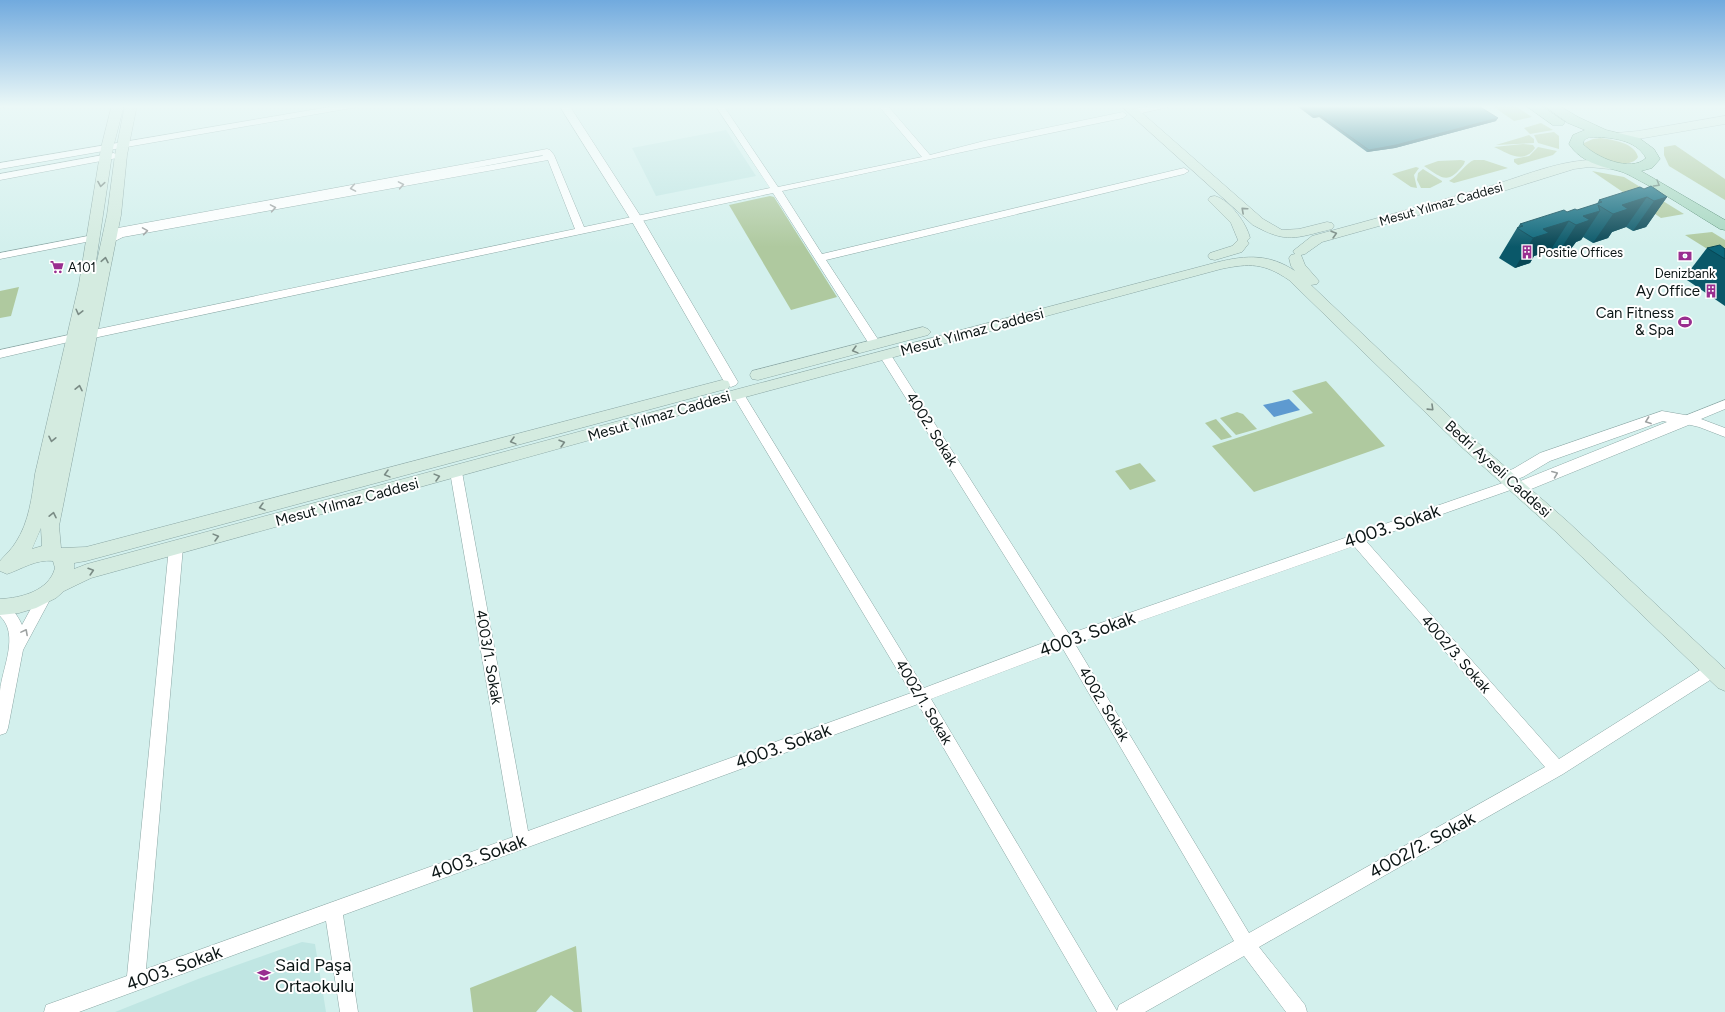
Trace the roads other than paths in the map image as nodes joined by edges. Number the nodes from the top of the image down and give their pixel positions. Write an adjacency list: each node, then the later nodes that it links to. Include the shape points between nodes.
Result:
1 (110, 152): 13 (street)
2 (122, 152): 26 (main road)
3 (594, 152): 22 (street)
4 (751, 152): 20 (street, 4002. Sokak)
5 (923, 152): 15 (street)
6 (951, 152): 15 (street)
7 (1166, 152): 18 (main road)
8 (1176, 152): 25 (main road, one-way to 8, via 1258,222)
9 (1571, 152): 25 (main road, Mesut Yılmaz Caddesi, via 1561,159 1308,232)
10 (1582, 152): 17 (main road)
11 (1648, 152): 14 (main road)
12 (1652, 152): 14 (main road)
13 (106, 153): 16 (street); 19 (street); 27 (main road, one-way to 27)
14 (1652, 156): 17 (main road, via 1651,164 1644,167); 21 (main road, via 1667,177)
15 (928, 158): 20 (street)
16 (0, 166)
17 (1615, 166): 23 (main road, one-way to 23, via 1650,180); 29 (main road, Mesut Yılmaz Caddesi, one-way to 17, via 1317,239 1565,167 1588,163)
18 (1184, 172): 28 (main road, via 1239,222); 31 (street)
19 (0, 177)
20 (776, 190): 22 (street); 31 (street, 4002. Sokak)
21 (1725, 213)
22 (637, 220): 24 (street); 37 (street)
23 (1725, 226)
24 (581, 231): 26 (street, via 550,155 545,158 112,237); 33 (street)
25 (1280, 233): 28 (main road, Mesut Yılmaz Caddesi, via 1252,232); 29 (main road, Bedri Ayseli Caddesi, via 1296,242)
26 (110, 234): 33 (main road, one-way to 26)
27 (93, 238): 30 (street); 34 (main road, one-way to 34, via 86,284)
28 (1243, 240): 32 (main road, Bedri Ayseli Caddesi, via 1248,252); 35 (main road, Mesut Yılmaz Caddesi, via 1237,249 1224,253)
29 (1298, 254): 32 (main road, Mesut Yılmaz Caddesi, via 1286,262); 42 (main road, Bedri Ayseli Caddesi, via 1298,266 1301,271)
30 (0, 256)
31 (820, 258): 35 (street, 4002. Sokak)
32 (1267, 262): 35 (main road, Mesut Yılmaz Caddesi, via 1249,260 1224,264); 42 (main road, Bedri Ayseli Caddesi, one-way to 42, via 1294,277 1462,439)
33 (89, 335): 45 (main road, one-way to 33, via 50,526)
34 (73, 338): 36 (street); 46 (main road, one-way to 46, via 40,503 22,549)
35 (880, 350): 37 (main road, Mesut Yılmaz Caddesi); 49 (street, 4002. Sokak)
36 (0, 354)
37 (735, 388): 41 (main road, Mesut Yılmaz Caddesi, one-way to 37); 45 (main road, Mesut Yılmaz Caddesi, one-way to 45, via 86,554); 52 (street, 4002/1. Sokak)
38 (1725, 404): 39 (street)
39 (1686, 420): 40 (street, via 1702,423); 42 (street)
40 (1725, 433)
41 (456, 472): 44 (main road, Mesut Yılmaz Caddesi, one-way to 41); 55 (street, 4003/1. Sokak)
42 (1517, 481): 43 (street, 4003. Sokak); 51 (main road, Bedri Ayseli Caddesi, via 1561,526)
43 (1356, 539): 49 (street, 4003. Sokak); 54 (street, 4002/3. Sokak)
44 (176, 548): 47 (main road, Mesut Yılmaz Caddesi, one-way to 44, via 87,572); 58 (street)
45 (56, 555): 46 (main road, Mesut Yılmaz Caddesi, via 31,555); 47 (main road, via 64,562 65,569 62,577)
46 (4, 569)
47 (50, 590): 48 (main road, Mesut Yılmaz Caddesi, via 22,605); 50 (street, one-way to 47)
48 (0, 607): 50 (street, via 10,615 16,628)
49 (1066, 641): 52 (street, 4003. Sokak); 57 (street, 4002. Sokak)
50 (16, 649): 53 (street)
51 (1721, 674): 54 (street, 4002/2. Sokak)
52 (921, 696): 55 (street, 4003. Sokak); 61 (street, 4002/1. Sokak)
53 (0, 728)
54 (1557, 769): 57 (street, 4002/2. Sokak)
55 (522, 842): 56 (street, 4003. Sokak)
56 (332, 911): 58 (street, 4003. Sokak); 60 (street)
57 (1246, 944): 62 (street, 4002/2. Sokak); 63 (street, 4002. Sokak)
58 (136, 982): 59 (street, 4003. Sokak)
59 (53, 1012)
60 (349, 1012)
61 (1108, 1012)
62 (1126, 1012)
63 (1298, 1012)

